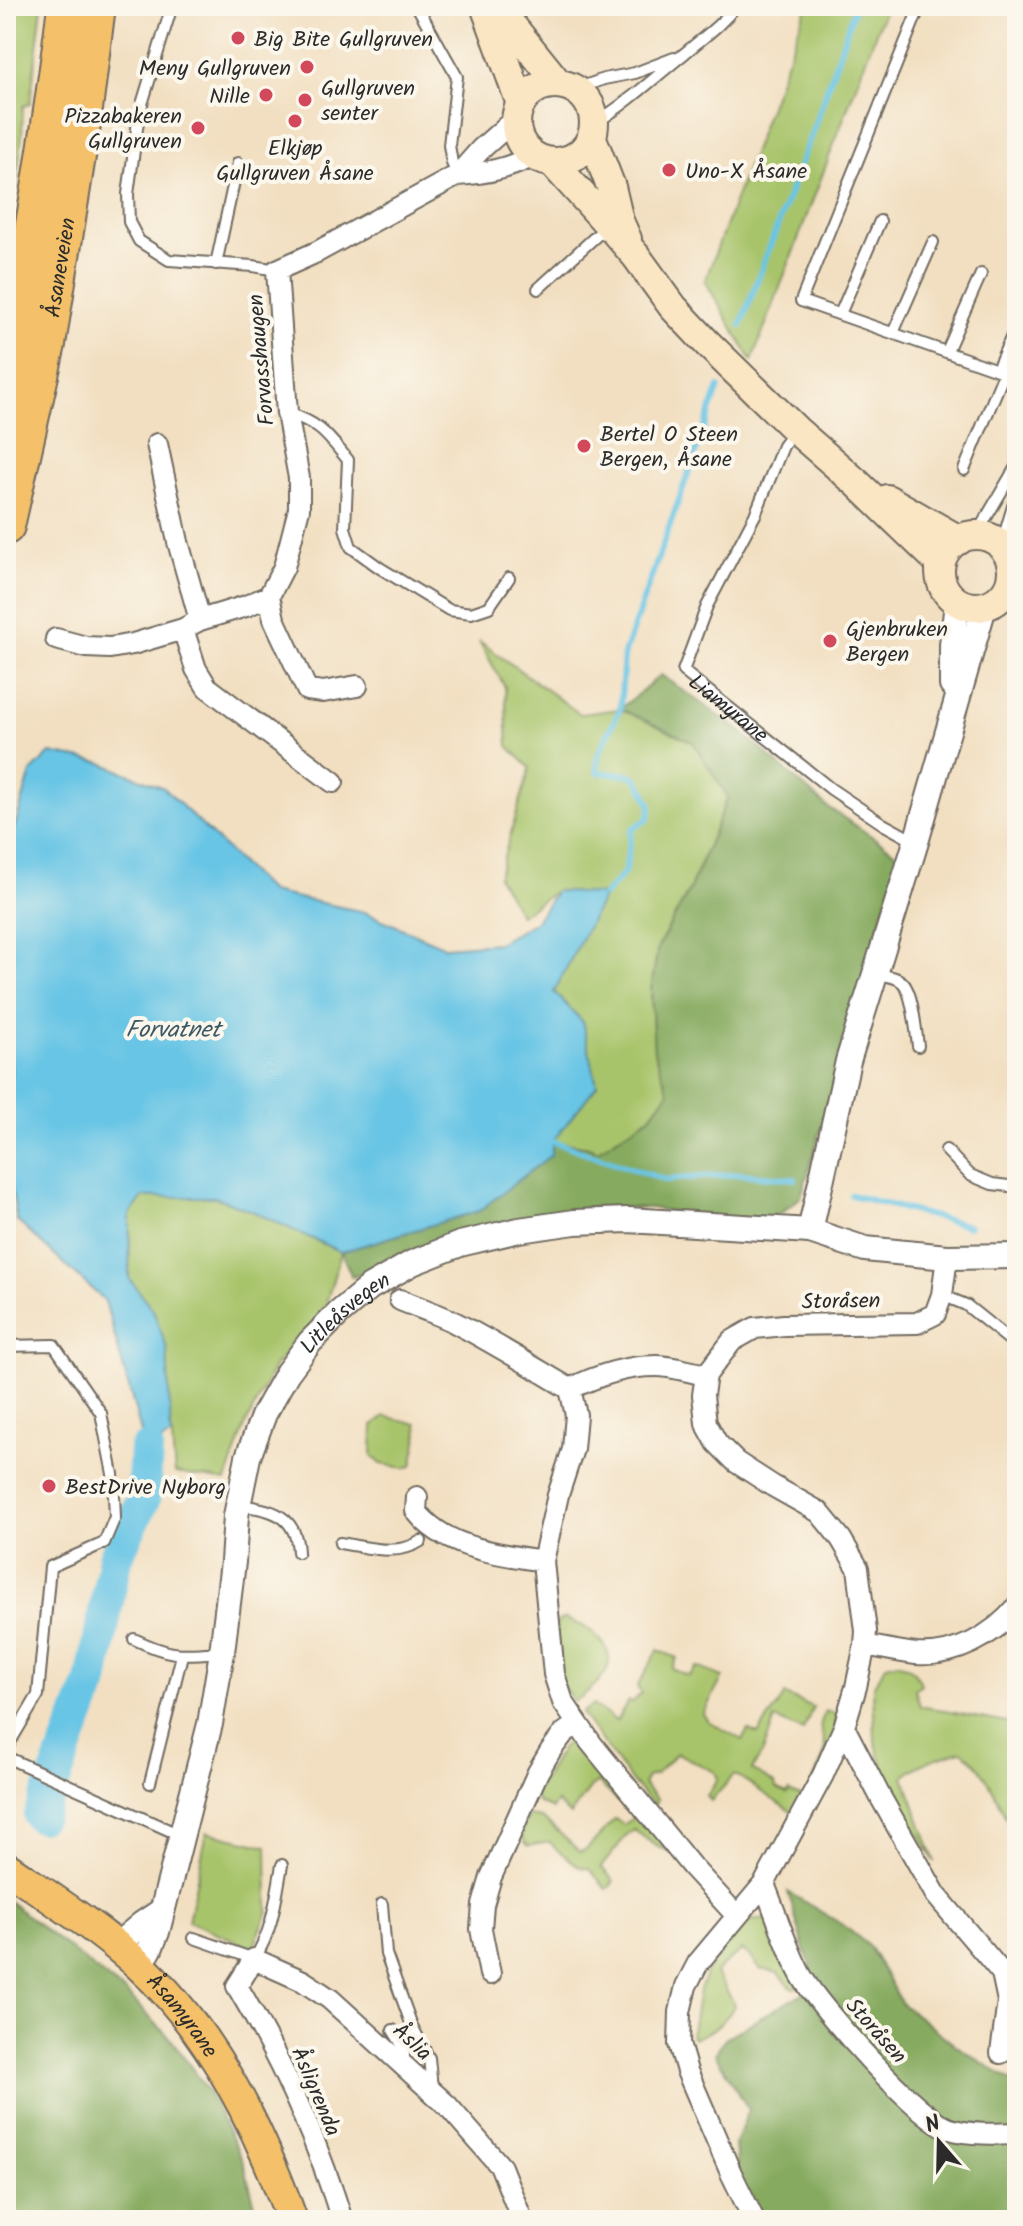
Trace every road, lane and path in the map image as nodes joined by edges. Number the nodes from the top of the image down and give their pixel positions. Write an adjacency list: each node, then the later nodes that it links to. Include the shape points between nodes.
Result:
1 (66, 6): 29 (highway, Åsaneveien)
2 (97, 6): 37 (highway, Åsaneveien, via 51,317)
3 (172, 6): 19 (lane, via 139,114 129,222 139,241 169,260)
4 (417, 6): 15 (lane, via 457,77 449,145)
5 (485, 6): 11 (main road)
6 (496, 6): 10 (main road)
7 (736, 6): 9 (lane, via 721,25)
8 (920, 6): 23 (lane, via 801,301)
9 (683, 54): 10 (lane, via 635,73); 12 (lane)
10 (567, 86): 11 (main road, via 536,88); 12 (main road, via 590,104)
11 (518, 111): 13 (main road, via 519,139); 15 (street, Forvasshaugen)
12 (593, 130): 13 (main road, via 576,157); 17 (main road, via 611,187)
13 (543, 159): 15 (street, Forvasshaugen); 17 (main road)
14 (238, 163): 19 (lane)
15 (458, 175): 20 (street, Forvasshaugen)
16 (880, 221): 23 (lane)
17 (614, 223): 22 (lane); 31 (main road, via 681,316)
18 (933, 242): 25 (lane)
19 (216, 264): 20 (lane)
20 (277, 270): 30 (street, Forvasshaugen)
21 (981, 274): 26 (lane)
22 (538, 289)
23 (840, 314): 25 (lane)
24 (1017, 325): 27 (lane)
25 (893, 333): 26 (lane)
26 (947, 351): 27 (lane)
27 (1001, 370): 28 (lane); 34 (lane)
28 (1017, 377)
29 (6, 379)
30 (287, 413): 40 (lane, via 322,430 348,460 345,528 351,547 449,610 471,613 489,607); 41 (street, Forvasshaugen, via 299,509 284,567)
31 (796, 430): 35 (main road); 47 (lane, Liamyrane, via 783,446 755,515 707,606 683,671 831,789)
32 (157, 444): 43 (street)
33 (1017, 465): 38 (lane)
34 (964, 470)
35 (858, 484): 38 (main road); 39 (main road)
36 (1017, 493): 38 (lane)
37 (6, 526)
38 (978, 540): 39 (main road, via 946,551); 42 (main road, via 1010,561)
39 (940, 563): 42 (main road, via 947,593)
40 (509, 578)
41 (269, 596): 43 (street); 45 (street, via 307,690)
42 (997, 598): 47 (street, via 952,645 952,712)
43 (192, 624): 44 (street, via 110,648); 46 (street, via 196,669 207,687)
44 (56, 639)
45 (357, 686)
46 (333, 782)
47 (916, 842): 48 (street)
48 (875, 974): 49 (lane, via 906,984); 52 (street, via 848,1061)
49 (918, 1046)
50 (946, 1150): 51 (lane, via 970,1175)
51 (1017, 1187)
52 (810, 1231): 54 (street, Litleåsvegen, via 865,1249); 62 (street, Litleåsvegen, via 628,1220 575,1222 460,1244 412,1263 339,1313 287,1373 248,1457)
53 (1017, 1256): 54 (street, Litleåsvegen)
54 (947, 1257): 55 (street)
55 (942, 1295): 58 (lane, via 966,1305); 59 (street, Storåsen, via 935,1314 917,1323 755,1328 732,1341)
56 (400, 1300): 60 (street, via 503,1348)
57 (6, 1346): 74 (lane, via 54,1345 101,1413 115,1517 104,1543 50,1567 38,1695)
58 (1017, 1346)
59 (706, 1375): 60 (street, via 657,1366 623,1370); 69 (street, via 706,1423 717,1443 736,1462 819,1512 847,1549 858,1568)
60 (570, 1389): 66 (street, via 576,1415 573,1449)
61 (417, 1497): 66 (street, via 421,1518 452,1541)
62 (238, 1505): 65 (lane, via 270,1511 288,1521); 70 (street, Litleåsvegen)
63 (421, 1541): 64 (lane, via 393,1551)
64 (340, 1543)
65 (298, 1552)
66 (543, 1561): 72 (street, via 554,1674)
67 (1016, 1610): 69 (street, via 987,1636 952,1650 918,1654)
68 (134, 1639): 71 (lane)
69 (865, 1645): 73 (street)
70 (222, 1652): 71 (lane); 77 (street, Litleåsvegen)
71 (182, 1655): 76 (lane)
72 (577, 1724): 83 (street); 88 (street, via 564,1733 538,1772 491,1877 481,1929)
73 (844, 1727): 80 (street); 90 (street, via 936,1895 1002,1973 1008,2001)
74 (6, 1749)
75 (6, 1757): 77 (lane)
76 (150, 1783)
77 (182, 1836): 82 (street, Litleåsvegen)
78 (282, 1865): 86 (lane, via 274,1914)
79 (6, 1867): 85 (main road, Åsamyrane)
80 (764, 1884): 83 (street); 93 (street, Storåsen, via 802,1978 892,2082 949,2129)
81 (382, 1904): 92 (lane, via 386,1954 429,2058)
82 (160, 1912): 85 (street); 87 (street, Litleåsvegen, via 157,1932)
83 (736, 1915): 97 (street, via 686,1986 679,2044)
84 (194, 1938): 86 (lane)
85 (116, 1946): 87 (main road, Åsamyrane)
86 (254, 1959): 91 (street, Åslia, via 323,1994); 95 (street, Åsligrenda, via 237,1986 287,2077)
87 (140, 1966): 94 (main road, Åsamyrane, via 228,2077 262,2143)
88 (490, 1974)
89 (393, 2030): 91 (lane, via 404,2049)
90 (1001, 2053)
91 (402, 2063): 92 (street, Åslia)
92 (432, 2091): 96 (street, Åslia, via 501,2167)
93 (1017, 2133)
94 (292, 2220)
95 (342, 2220)
96 (522, 2220)
97 (754, 2220)

